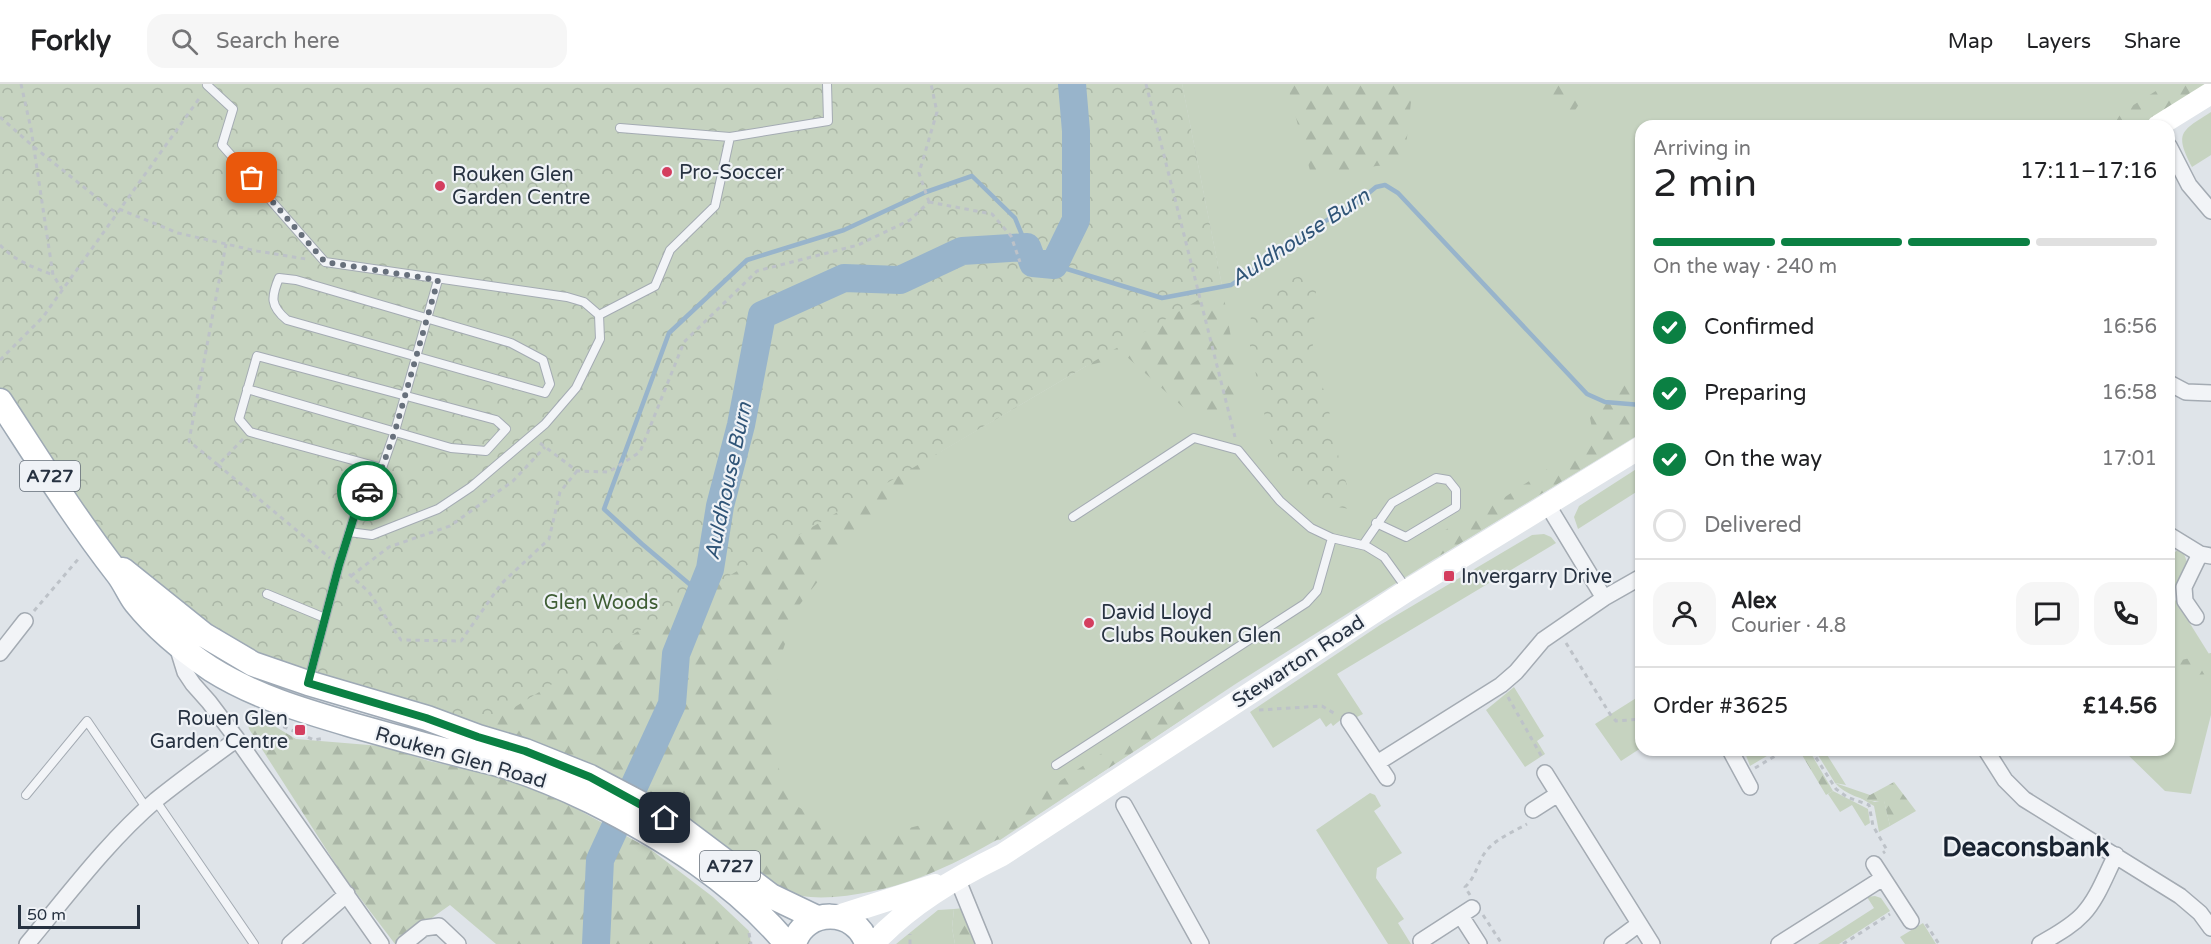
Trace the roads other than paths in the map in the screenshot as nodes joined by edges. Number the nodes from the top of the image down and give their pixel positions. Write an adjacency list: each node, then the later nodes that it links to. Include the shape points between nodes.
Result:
1 (827, 84): 6 (lane, via 828,121)
2 (207, 85): 9 (lane, via 234,109 222,145 325,262)
3 (2211, 93): 4 (main road)
4 (2168, 120)
5 (620, 128): 6 (lane)
6 (730, 137): 10 (lane, via 715,206 670,250 655,286)
7 (2175, 157): 8 (street, via 2189,184)
8 (2211, 211)
9 (438, 280): 10 (lane, via 567,297 584,302); 11 (lane)
10 (599, 315): 24 (lane, via 600,339 576,388 545,424 471,487 438,509 372,535)
11 (426, 319): 12 (lane); 12 (lane, via 511,343 543,360 550,384 545,393); 12 (lane, via 296,280 279,278 272,293 276,311 287,320)
12 (416, 356): 16 (lane)
13 (2175, 386): 15 (street, via 2186,392)
14 (246, 389): 16 (lane, via 257,356); 18 (lane); 20 (lane, via 239,419 249,432)
15 (2211, 393)
16 (405, 396): 18 (lane); 18 (lane, via 496,420 507,429 486,451 451,448)
17 (0, 401): 28 (main road, Rouken Glen Road / A727)
18 (395, 431): 20 (lane)
19 (1635, 451): 21 (main road, Stewarton Road)
20 (382, 468): 24 (lane, via 358,504)
21 (1547, 504): 31 (main road, Stewarton Road); 33 (street)
22 (1073, 517): 25 (lane, via 1194,438 1238,450 1280,501 1311,528)
23 (1376, 523): 23 (lane, via 1392,503 1436,478 1448,480 1456,490 1456,507 1406,537); 27 (lane)
24 (349, 532): 35 (lane)
25 (1332, 538): 27 (lane); 46 (lane, via 1317,591 1306,603)
26 (2175, 538): 29 (street)
27 (1363, 545): 31 (lane, via 1384,557)
28 (97, 547): 37 (main road, Rouken Glen Road / A727, via 135,602); 39 (main road, Rouken Glen Road / A727, via 204,635 253,664)
29 (2206, 555): 34 (street, via 2184,587 2185,601)
30 (1635, 580): 33 (street)
31 (1408, 590): 59 (main road, Stewarton Road, via 1002,855)
32 (267, 594): 35 (lane)
33 (1604, 598): 45 (street, via 1539,644 1501,685)
34 (2196, 617)
35 (325, 618): 39 (lane)
36 (26, 621): 38 (street)
37 (176, 643): 40 (main road, Rouken Glen Road / A727, via 232,681); 42 (street, Rouken Glen Road, via 185,672)
38 (0, 653)
39 (308, 683): 40 (main road); 52 (main road, Rouken Glen Road / A727, via 525,751)
40 (300, 710): 52 (main road, Rouken Glen Road / A727)
41 (1349, 721): 45 (street)
42 (237, 739): 53 (street); 61 (street, Rouken Glen Road)
43 (1733, 756): 49 (street)
44 (1990, 756): 57 (street, via 2005,780 2024,799)
45 (1377, 763): 48 (street)
46 (1056, 765)
47 (1545, 773): 50 (street)
48 (1387, 778)
49 (1746, 781)
50 (1558, 794): 55 (street); 65 (street)
51 (26, 795): 53 (lane, via 87,722)
52 (615, 801): 56 (main road, Rouken Glen Road / A727)
53 (152, 805): 68 (street, via 113,842); 69 (lane)
54 (1124, 805): 79 (street)
55 (1533, 810)
56 (643, 816): 63 (main road, Rouken Glen Road / A727, via 682,829 765,892); 74 (main road, Rouken Glen Road / A727)
57 (2116, 855): 62 (street); 84 (street, via 2083,914)
58 (1874, 864): 60 (street)
59 (957, 878): 63 (main road, Stewarton Road); 77 (main road, Stewarton Road, via 901,916); 78 (street)
60 (1883, 878): 64 (street); 83 (street)
61 (347, 894): 70 (street); 71 (street, Rouken Glen Road)
62 (2205, 908): 66 (street)
63 (828, 917): 75 (main road, via 803,927); 76 (main road, Rouken Glen Road, via 850,920)
64 (1911, 921)
65 (1639, 924): 81 (street); 82 (street)
66 (2211, 928)
67 (1420, 941): 80 (street, via 1472,908)
68 (27, 944)
69 (254, 944)
70 (290, 944)
71 (381, 944)
72 (404, 944): 73 (street, via 424,928 439,926)
73 (458, 944)
74 (788, 944)
75 (794, 944)
76 (867, 944)
77 (873, 944)
78 (984, 944)
79 (1201, 944)
80 (1479, 944)
81 (1612, 944)
82 (1652, 944)
83 (1779, 944)
84 (2040, 944)

